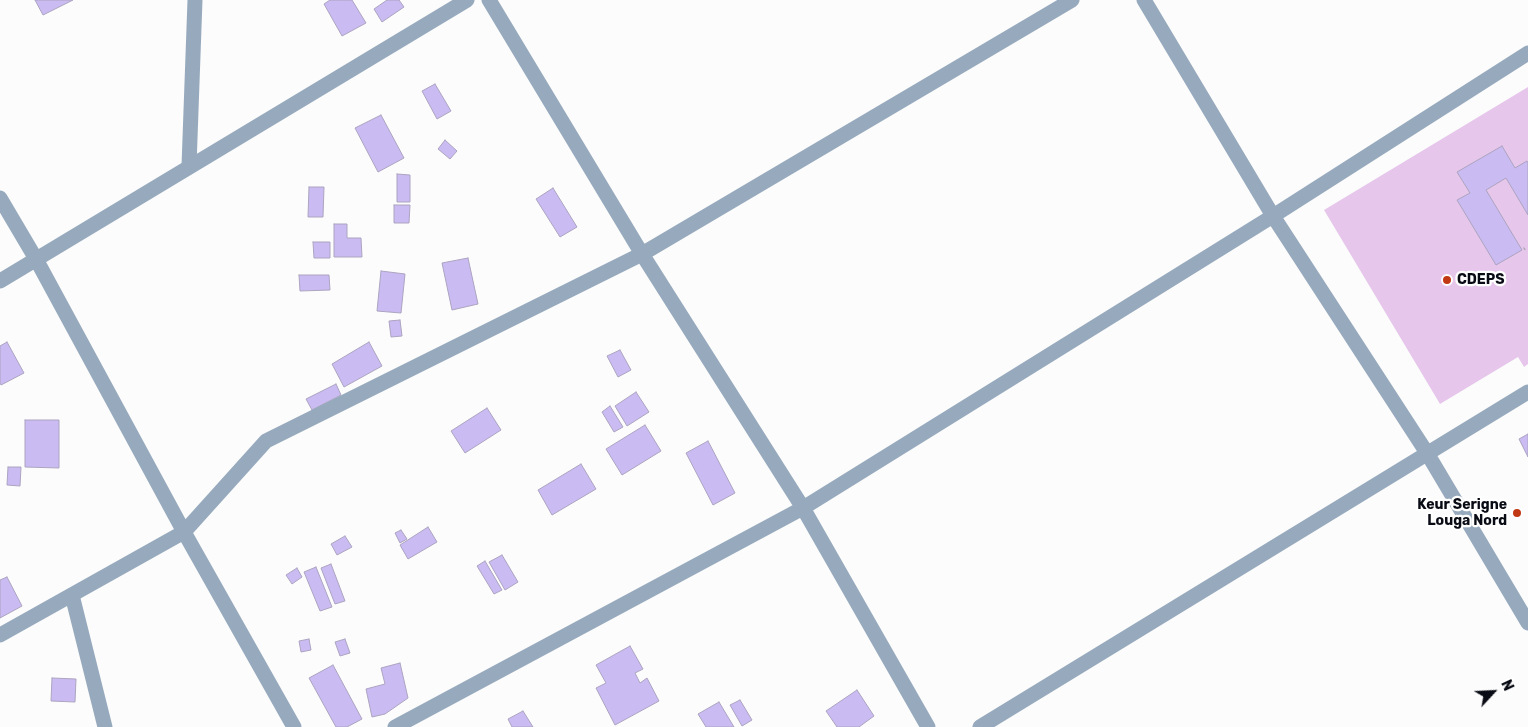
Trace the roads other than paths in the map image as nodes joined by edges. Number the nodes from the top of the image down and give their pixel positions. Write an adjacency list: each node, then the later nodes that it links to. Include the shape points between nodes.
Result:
1 (195, 0): 7 (street)
2 (468, 0): 7 (street)
3 (489, 0): 10 (street)
4 (1072, 0): 10 (street)
5 (1144, 0): 9 (street)
6 (1528, 53): 9 (street)
7 (189, 166): 11 (street)
8 (0, 198): 11 (street)
9 (1273, 216): 14 (street); 15 (street)
10 (642, 254): 15 (street); 16 (street, via 266,441)
11 (36, 259): 12 (street); 16 (street)
12 (0, 281)
13 (1528, 392): 14 (street)
14 (1427, 453): 18 (street); 24 (street)
15 (803, 508): 22 (street); 23 (street)
16 (184, 532): 17 (street); 21 (street)
17 (72, 595): 19 (street); 20 (street)
18 (1528, 622)
19 (0, 635)
20 (105, 727)
21 (294, 727)
22 (395, 727)
23 (928, 727)
24 (980, 727)

